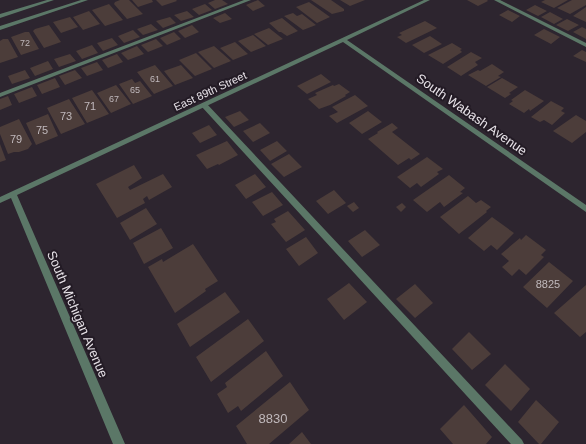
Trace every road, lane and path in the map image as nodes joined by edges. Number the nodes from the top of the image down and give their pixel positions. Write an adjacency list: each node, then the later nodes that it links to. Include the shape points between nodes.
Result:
1 (52, 0): 6 (street)
2 (86, 0): 7 (street)
3 (249, 0): 10 (street)
4 (428, 0): 8 (street, East 89th Street)
5 (496, 0): 9 (street)
6 (0, 16)
7 (0, 28)
8 (344, 40): 11 (street, East 89th Street); 14 (street, South Wabash Avenue)
9 (586, 45)
10 (0, 95)
11 (204, 105): 12 (street, East 89th Street); 16 (street)
12 (13, 194): 13 (street, East 89th Street); 15 (street, South Michigan Avenue)
13 (0, 200)
14 (586, 209)
15 (119, 444)
16 (518, 444)

